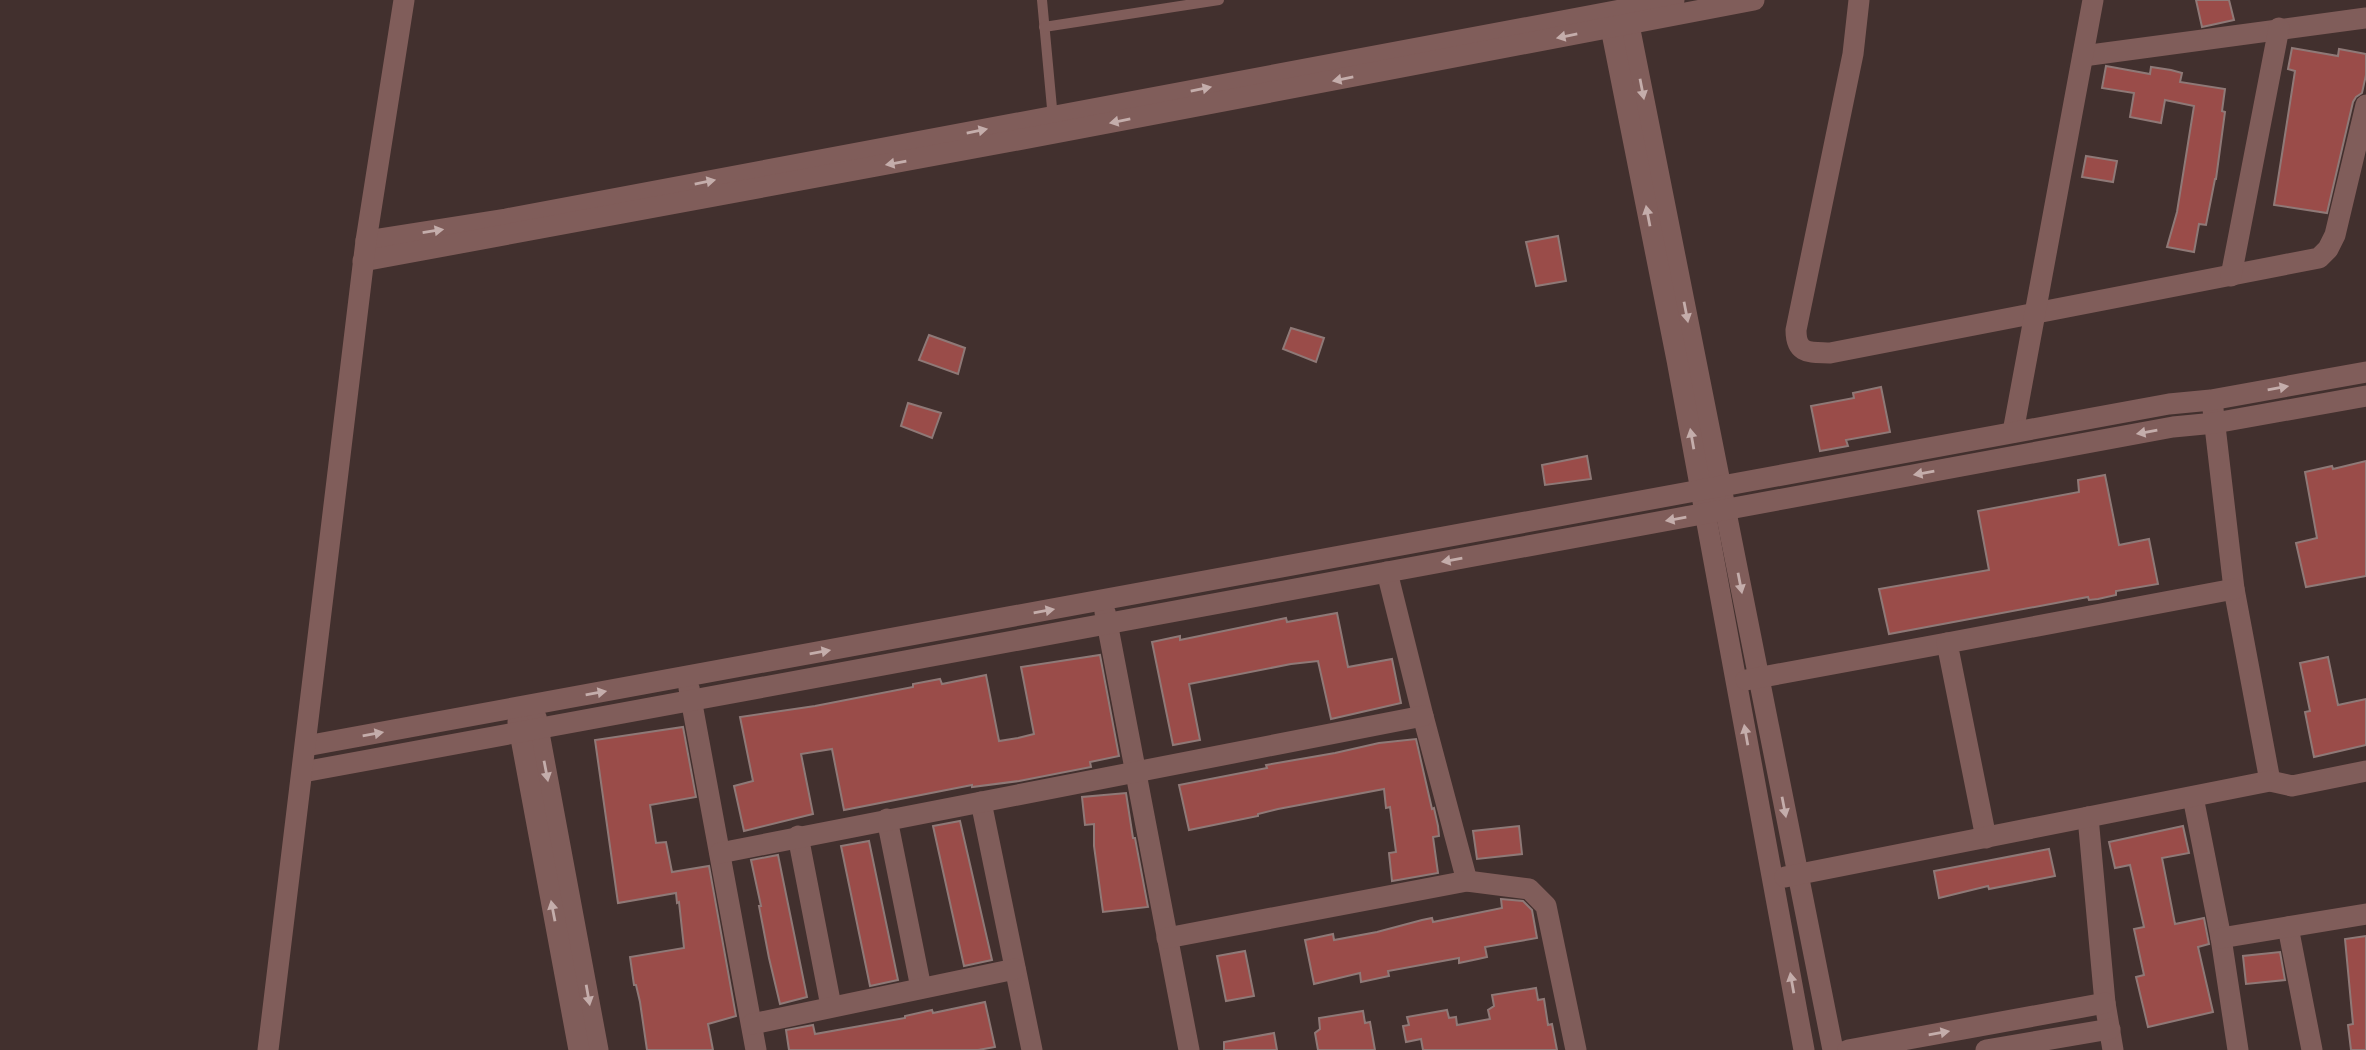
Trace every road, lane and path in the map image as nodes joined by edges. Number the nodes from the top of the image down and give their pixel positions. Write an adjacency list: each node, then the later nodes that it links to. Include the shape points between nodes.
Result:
1 (404, 0): 15 (street)
2 (1042, 0): 10 (lane)
3 (1219, 0): 10 (lane)
4 (1674, 0): 8 (street)
5 (1754, 0): 8 (street)
6 (1859, 0): 17 (street, via 1853,54 1796,342 1810,352 1830,353)
7 (2093, 0): 12 (street)
8 (1619, 12): 14 (street); 23 (street)
9 (2366, 18): 11 (street)
10 (1044, 27): 14 (lane)
11 (2278, 28): 12 (street); 16 (street)
12 (2083, 56): 17 (street)
13 (2366, 105): 16 (street, via 2328,249 2319,258)
14 (1054, 125): 15 (street)
15 (365, 251): 39 (street)
16 (2231, 276): 17 (street)
17 (2035, 314): 22 (street)
18 (2366, 372): 20 (street, one-way to 18)
19 (2366, 396): 21 (street)
20 (2211, 400): 21 (street); 22 (street)
21 (2215, 423): 24 (street, one-way to 24); 28 (street)
22 (2013, 432): 23 (street)
23 (1711, 488): 24 (street); 25 (street)
24 (1715, 512): 26 (street, one-way to 26); 33 (street, one-way to 33); 34 (street)
25 (1481, 530): 26 (street); 29 (street)
26 (1484, 554): 27 (street, one-way to 27)
27 (1387, 572): 30 (street); 37 (street)
28 (2234, 589): 31 (street); 43 (street)
29 (1103, 600): 30 (street); 32 (street, one-way to 29)
30 (1107, 624): 35 (street); 42 (street)
31 (1947, 643): 33 (street); 49 (street)
32 (687, 676): 35 (street); 36 (street, one-way to 32)
33 (1759, 678): 34 (street); 51 (street, one-way to 51)
34 (1737, 682): 52 (street, one-way to 34)
35 (691, 700): 38 (street); 50 (street)
36 (524, 706): 38 (street); 39 (street, one-way to 36)
37 (1423, 716): 42 (street); 53 (street)
38 (529, 731): 41 (street); 67 (street, one-way to 38); 68 (street, one-way to 68)
39 (306, 746): 41 (street)
40 (2366, 771): 43 (street, via 2292,786)
41 (303, 772): 66 (street)
42 (1136, 773): 45 (street); 56 (street)
43 (2270, 781): 44 (street)
44 (2193, 797): 46 (street); 57 (street)
45 (981, 802): 47 (street); 58 (street)
46 (2088, 817): 49 (street); 60 (street)
47 (887, 819): 48 (street); 59 (street)
48 (798, 836): 50 (street); 61 (street)
49 (1986, 838): 51 (street)
50 (720, 853): 63 (street)
51 (1798, 875): 52 (street); 74 (street)
52 (1773, 880): 73 (street, one-way to 52)
53 (1467, 881): 56 (street); 72 (street, via 1529,889 1546,906)
54 (2366, 914): 55 (street)
55 (2288, 927): 57 (street); 78 (street)
56 (1167, 938): 71 (street)
57 (2221, 938): 77 (street)
58 (1015, 969): 59 (street); 70 (street)
59 (921, 988): 61 (street)
60 (2105, 1003): 62 (street); 64 (street)
61 (831, 1006): 63 (street)
62 (2074, 1009): 65 (street); 75 (street, one-way to 62)
63 (752, 1024): 69 (street)
64 (2112, 1040): 65 (street)
65 (2080, 1041): 76 (street)
66 (268, 1050)
67 (579, 1050)
68 (598, 1050)
69 (756, 1050)
70 (1032, 1050)
71 (1189, 1050)
72 (1576, 1050)
73 (1804, 1050)
74 (1833, 1050)
75 (1848, 1050)
76 (1986, 1050)
77 (2238, 1050)
78 (2312, 1050)

